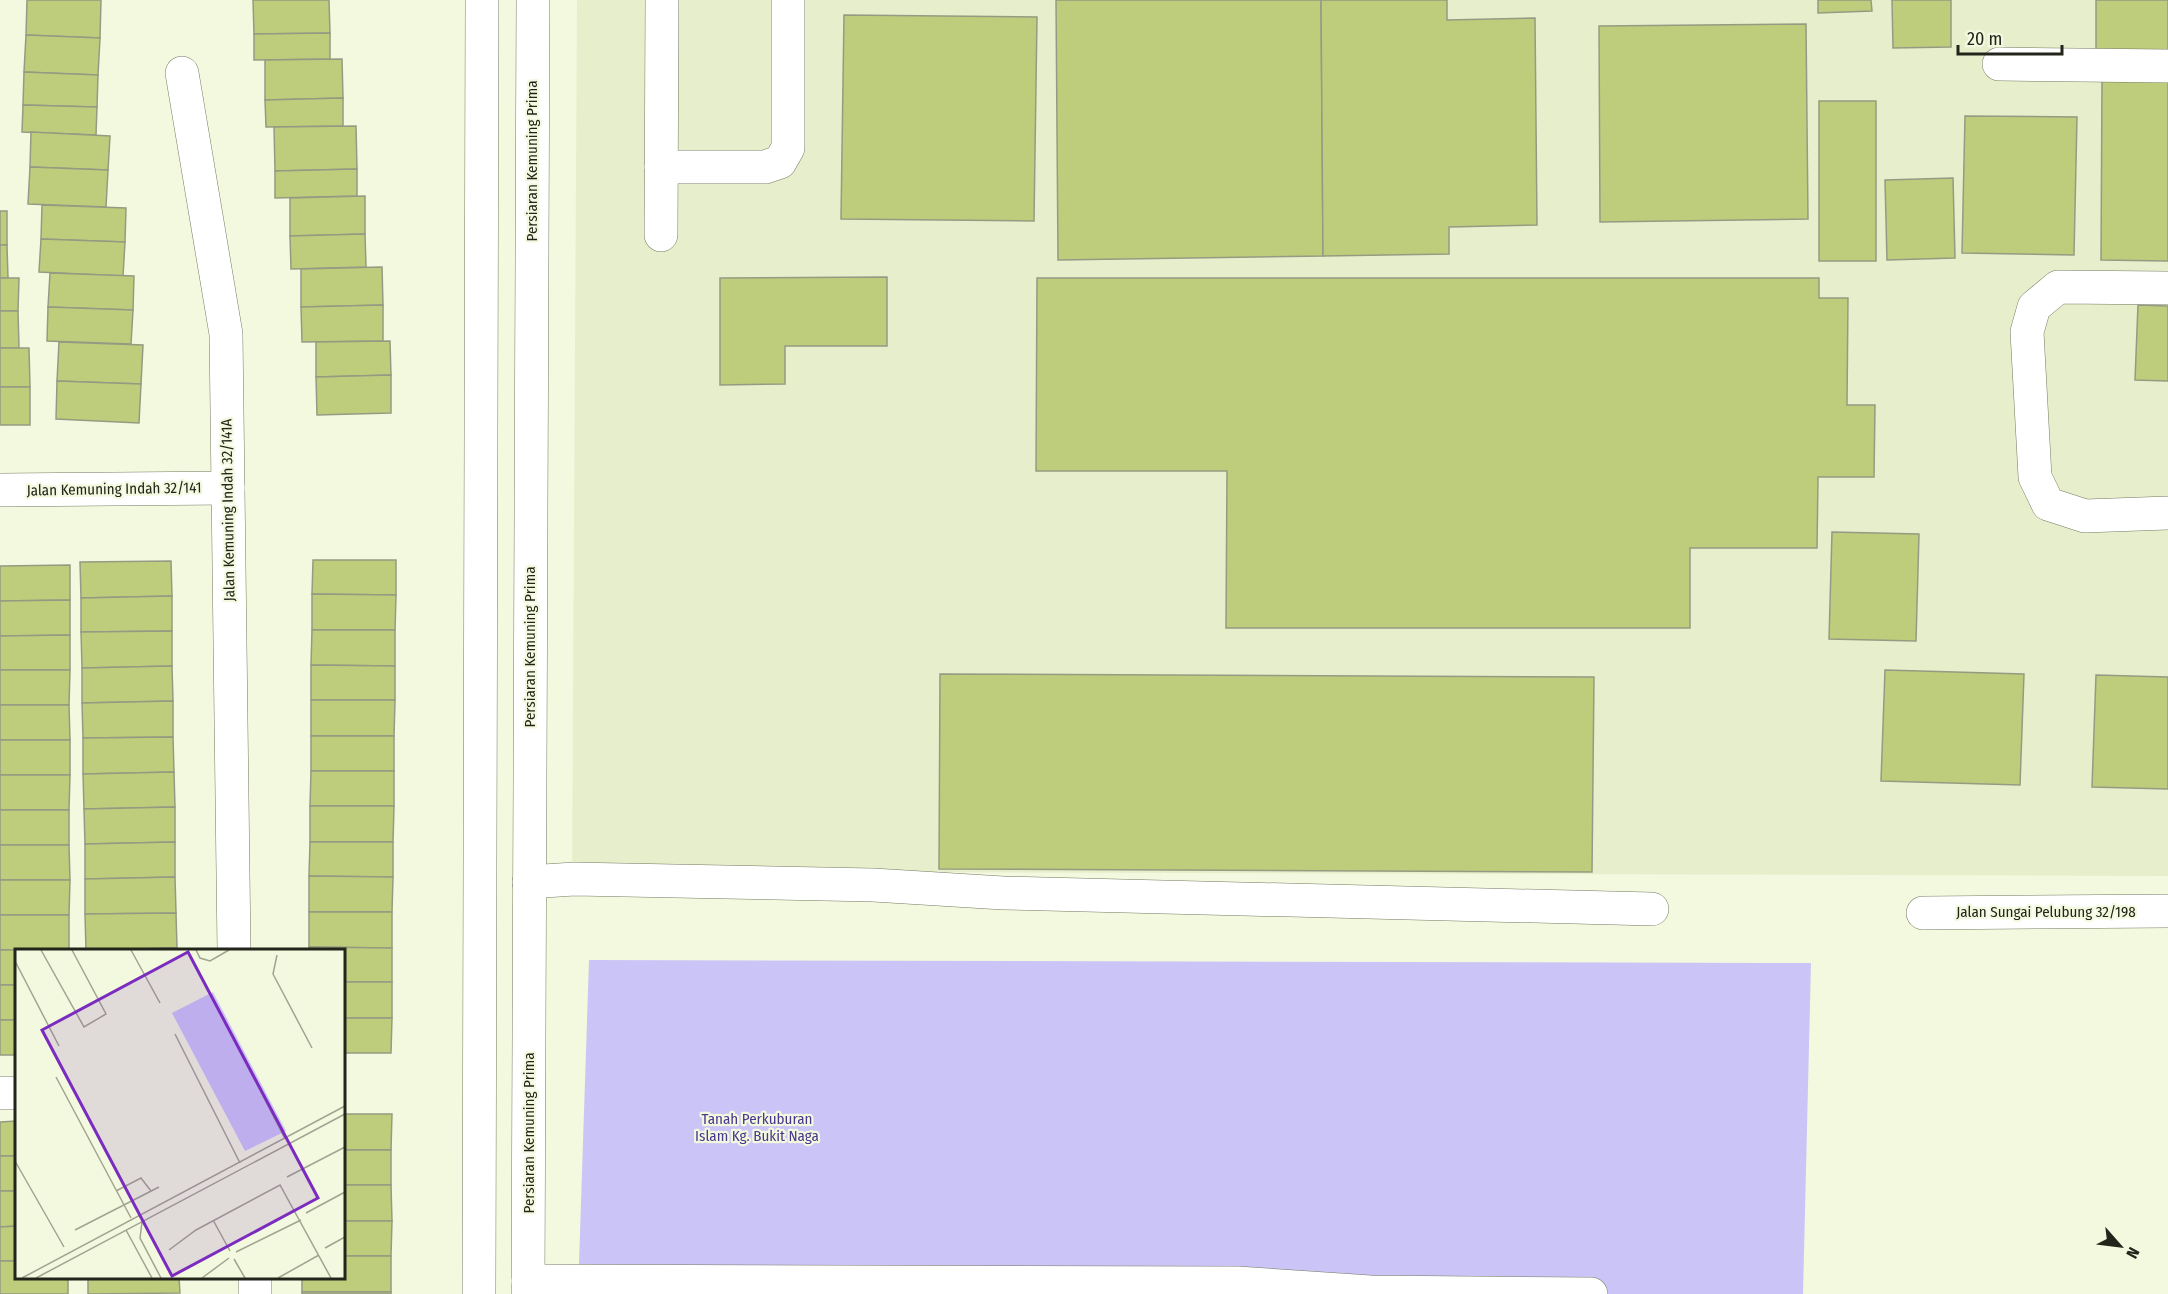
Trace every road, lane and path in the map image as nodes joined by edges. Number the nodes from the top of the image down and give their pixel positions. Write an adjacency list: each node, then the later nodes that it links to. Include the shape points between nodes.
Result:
1 (481, 0): 20 (street)
2 (533, 0): 14 (street, Persiaran Kemuning Prima)
3 (662, 0): 8 (street)
4 (788, 0): 8 (street, via 788,148 780,162 765,167)
5 (1999, 64): 6 (street)
6 (2168, 66)
7 (182, 73): 11 (street, Jalan Kemuning Indah 32/141A, via 226,334)
8 (661, 167): 9 (street)
9 (661, 235)
10 (2168, 288): 13 (street, via 2058,287 2034,307 2027,332 2035,477 2048,504 2085,516)
11 (228, 488): 12 (street, Jalan Kemuning Indah 32/141); 18 (street, Jalan Kemuning Indah 32/141A)
12 (0, 490)
13 (2168, 513)
14 (529, 882): 15 (street, via 574,879 873,885 1003,893); 19 (street, Persiaran Kemuning Prima)
15 (1652, 909)
16 (2168, 911): 17 (street, Jalan Sungai Pelubung 32/198)
17 (1923, 913)
18 (234, 949)
19 (528, 1287): 21 (street, via 1237,1283 1370,1292)
20 (479, 1294)
21 (1591, 1294)

